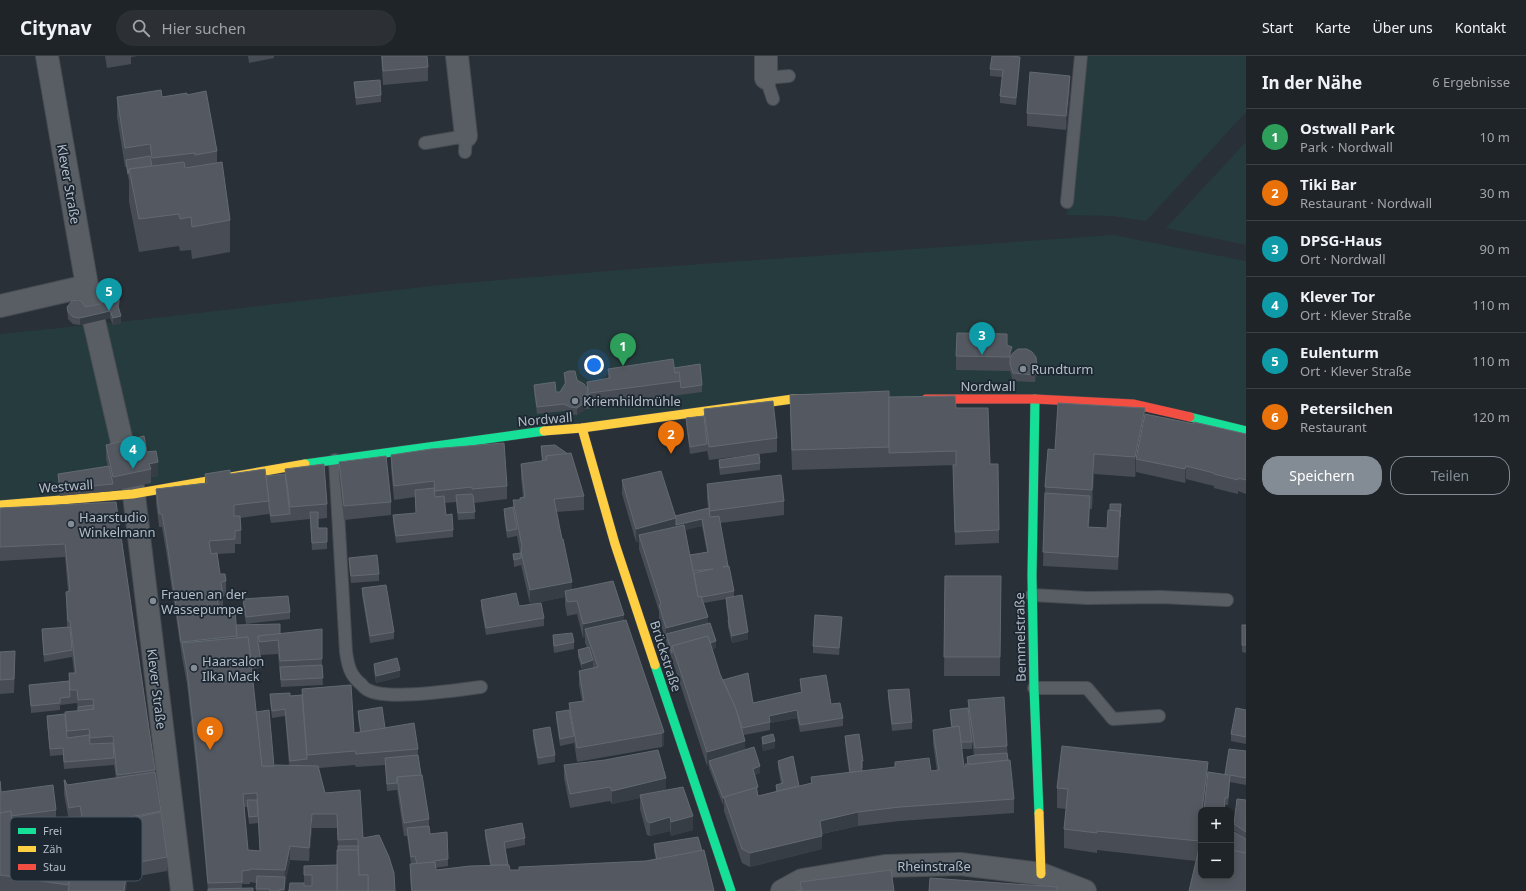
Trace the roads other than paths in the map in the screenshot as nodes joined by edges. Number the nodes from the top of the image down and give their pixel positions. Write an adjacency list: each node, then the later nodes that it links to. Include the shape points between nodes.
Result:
1 (47, 56): 11 (street, Klever Straße)
2 (458, 56): 9 (street)
3 (766, 56): 6 (street)
4 (1081, 56): 10 (lane)
5 (790, 76): 6 (lane)
6 (766, 78): 7 (lane)
7 (773, 99)
8 (425, 143): 9 (lane)
9 (466, 144)
10 (1067, 202)
11 (86, 286): 12 (street); 18 (street, Klever Straße)
12 (0, 306)
13 (832, 399): 16 (street, Nordwall, via 793,398)
14 (918, 399): 15 (street, Nordwall)
15 (1035, 399): 17 (street, Nordwall, via 1133,404); 22 (street, Bemmelstraße)
16 (582, 428): 19 (street, Nordwall, via 531,432); 29 (street, Brückstraße, via 615,544)
17 (1246, 431)
18 (125, 455)
19 (335, 460): 20 (street, Nordwall); 24 (lane, via 346,652 348,668 354,678 367,690 382,694 413,694)
20 (133, 490): 21 (street, Westwall); 28 (street, Klever Straße)
21 (0, 505)
22 (1032, 595): 23 (lane, via 1087,598 1160,596); 25 (street, Bemmelstraße)
23 (1227, 600)
24 (481, 687)
25 (1034, 688): 26 (lane, via 1087,688 1113,719); 27 (street, Bemmelstraße)
26 (1159, 716)
27 (1041, 874): 30 (street, Rheinstraße, via 960,864 885,866 802,880); 31 (street, Rheinstraße)
28 (182, 891)
29 (731, 891)
30 (782, 891)
31 (1085, 891)

